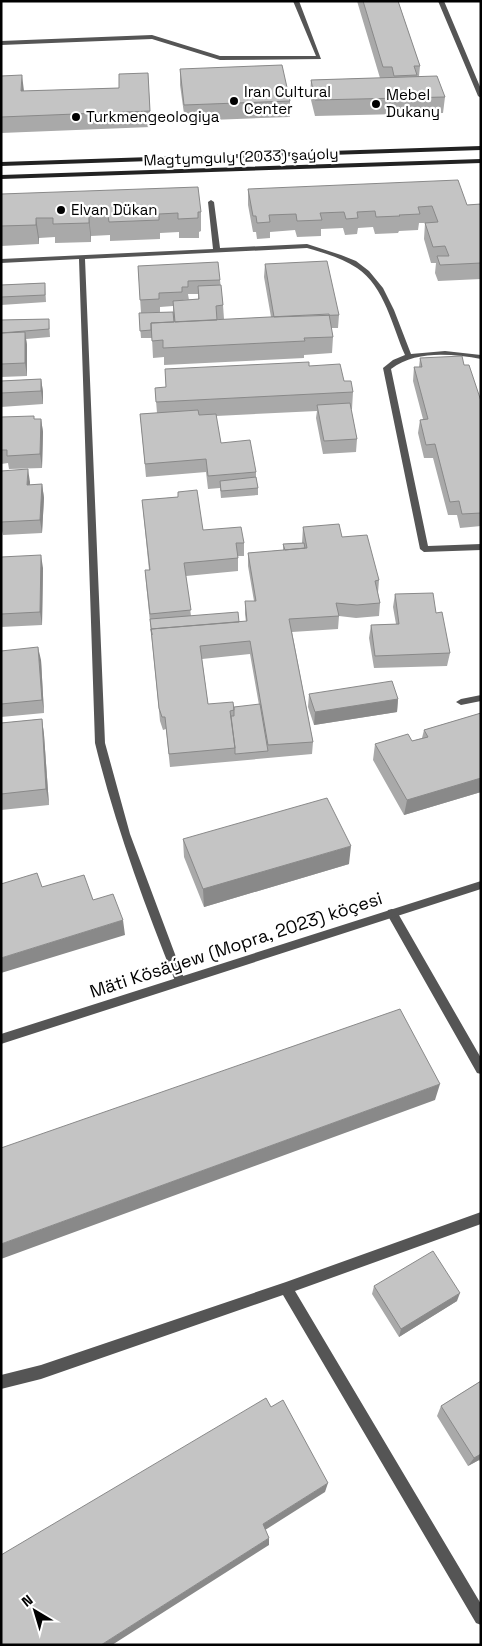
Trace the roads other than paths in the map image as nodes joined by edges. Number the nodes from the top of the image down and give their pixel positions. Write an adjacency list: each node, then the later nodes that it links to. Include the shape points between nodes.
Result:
1 (296, 1): 3 (street, via 319,58 220,58 152,37)
2 (441, 1): 4 (street)
3 (1, 43)
4 (481, 96)
5 (481, 148): 7 (main road, Magtymguly (2033) şaýoly)
6 (481, 161): 8 (main road, Magtymguly (2033) şaýoly)
7 (1, 164)
8 (1, 177)
9 (211, 202): 10 (street)
10 (217, 250): 11 (street); 13 (street, via 307,246 353,262 368,272 379,287)
11 (82, 258): 12 (street); 20 (street, via 100,743 109,786 127,840)
12 (1, 261)
13 (408, 355): 14 (street, via 464,353); 15 (street, via 394,360 387,368 424,549)
14 (481, 357)
15 (481, 547)
16 (481, 698): 17 (street)
17 (461, 702)
18 (481, 885): 19 (street, Mäti Kösäýew (Mopra, 2023) köçesi)
19 (392, 913): 20 (street, Mäti Kösäýew (Mopra, 2023) köçesi); 22 (street)
20 (180, 981): 21 (street, Mäti Kösäýew (Mopra, 2023) köçesi)
21 (1, 1038)
22 (481, 1068)
23 (481, 1218): 24 (street)
24 (286, 1288): 25 (street, via 41,1372); 26 (street)
25 (1, 1382)
26 (481, 1618)

